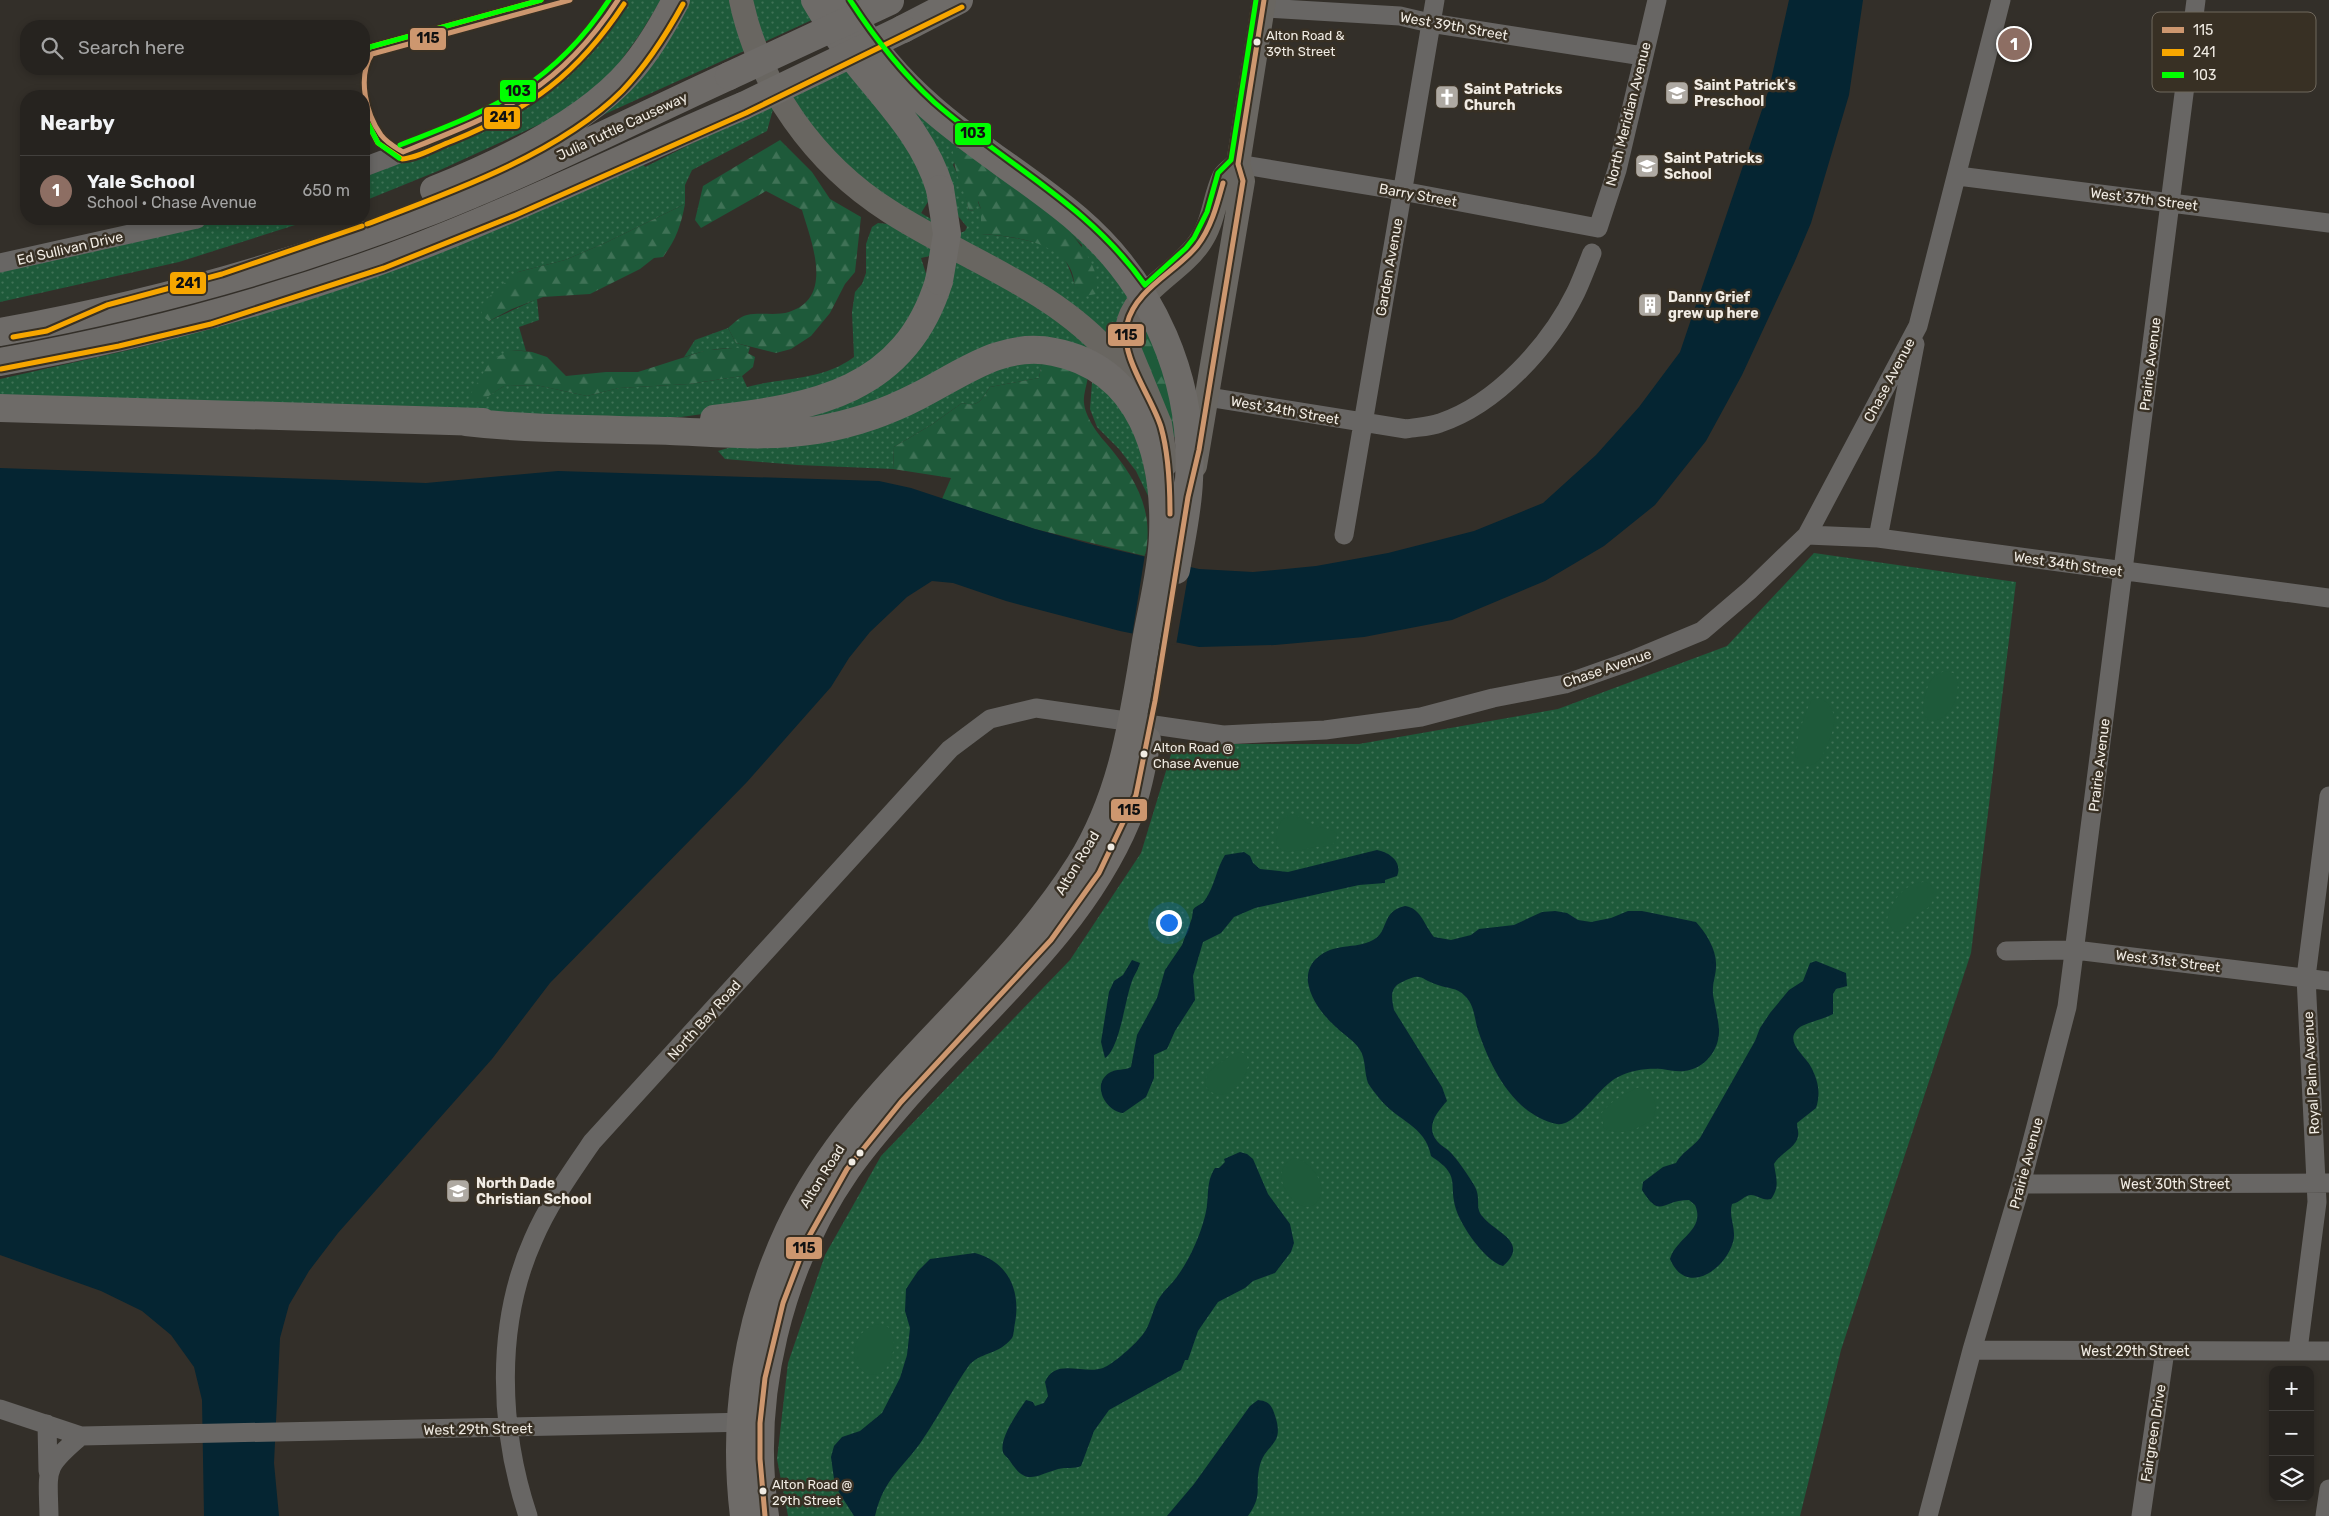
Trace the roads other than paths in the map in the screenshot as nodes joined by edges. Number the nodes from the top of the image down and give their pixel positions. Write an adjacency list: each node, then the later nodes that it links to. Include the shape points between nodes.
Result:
1 (618, 0): 16 (street, via 588,40 529,95 501,111)
2 (676, 0): 20 (highway, via 656,37 630,71 584,112 547,135 439,188)
3 (741, 0): 36 (main road, via 762,64 815,148 852,184 889,211 1040,296 1090,333 1114,358 1134,388 1155,430)
4 (815, 0): 34 (highway, bridge, via 856,63 915,135 929,159 940,189 947,234 939,281 926,316 904,348 866,380 823,400 773,411 710,420 613,424)
5 (840, 0): 27 (highway, via 878,53 916,95 1085,226)
6 (891, 0): 28 (highway, Julia Tuttle Causeway, bridge, via 486,187 353,240 178,294)
7 (960, 0): 31 (highway, Julia Tuttle Causeway, bridge, via 743,106 426,244 341,276 209,317)
8 (1435, 0): 12 (street, Garden Avenue)
9 (1657, 0): 13 (street, North Meridian Avenue)
10 (2001, 0): 17 (street, Chase Avenue)
11 (1264, 4): 12 (street, West 39th Street, via 1400,16); 15 (main road, Alton Road)
12 (1430, 23): 13 (street, West 39th Street); 18 (street, Garden Avenue)
13 (1642, 56): 24 (street, North Meridian Avenue, via 1617,170)
14 (2185, 92): 19 (street, Prairie Avenue)
15 (1238, 164): 18 (street, Barry Street); 27 (main road, Alton Road, via 1225,176 1214,215 1200,242); 32 (main road, Alton Road, via 1243,181)
16 (370, 165)
17 (1958, 176): 19 (street, West 37th Street); 29 (street, Chase Avenue)
18 (1402, 192): 24 (street, Barry Street); 35 (street, Garden Avenue)
19 (2172, 203): 21 (street, West 37th Street); 42 (street, Prairie Avenue)
20 (370, 215)
21 (2329, 223)
22 (171, 225): 26 (street, Ed Sullivan Drive)
23 (342, 225): 28 (highway, via 220,267 104,298)
24 (1598, 228)
25 (1592, 253): 35 (street, via 1576,292 1542,345 1507,383 1474,408 1439,424 1406,429)
26 (0, 263)
27 (1144, 296): 36 (main road, Alton Road, via 1128,322 1127,342 1160,424); 37 (highway, via 1165,336 1182,390 1190,448)
28 (45, 324): 30 (highway, Julia Tuttle Causeway)
29 (1918, 326): 39 (street, Chase Avenue); 40 (street, Chase Avenue)
30 (0, 332)
31 (0, 362)
32 (1208, 397): 35 (street, West 34th Street); 37 (main road, Alton Road, via 1200,450)
33 (0, 408): 34 (highway)
34 (466, 422): 41 (highway, via 519,428 791,434 838,426 874,415 998,355 1028,349 1056,352 1081,360 1110,376 1136,408 1151,441)
35 (1362, 424): 38 (street, Garden Avenue)
36 (1166, 463): 41 (main road, Alton Road)
37 (1188, 497): 41 (highway, Alton Road)
38 (1344, 535)
39 (1807, 535): 40 (street, West 34th Street); 44 (street, Chase Avenue, via 1702,631 1565,684 1421,717 1325,730 1223,735)
40 (1878, 538): 42 (street, West 34th Street)
41 (1172, 541): 44 (highway, Alton Road)
42 (2123, 571): 43 (street, West 34th Street); 46 (street, Prairie Avenue)
43 (2329, 598)
44 (1142, 724): 57 (highway, Alton Road, via 1116,791 1081,862 1038,923 886,1088 830,1159 810,1192 768,1282 752,1337); 59 (street, North Bay Road, via 1036,708 990,719 950,749 592,1142 555,1197 532,1240 519,1277 508,1336)
45 (2329, 796): 48 (street, Royal Palm Avenue)
46 (2076, 950): 47 (street, West 31st Street); 48 (street, West 31st Street); 51 (street, Prairie Avenue, via 2067,1007)
47 (2006, 951)
48 (2306, 978): 49 (street, West 31st Street); 50 (street, Royal Palm Avenue)
49 (2329, 980)
50 (2323, 1183): 51 (street, West 30th Street); 53 (street, Royal Palm Avenue, via 2317,1202)
51 (2021, 1184): 52 (street, Prairie Avenue)
52 (1972, 1350): 55 (street, West 29th Street); 67 (street, Prairie Avenue)
53 (2298, 1350): 54 (street, West 29th Street); 55 (street, West 29th Street)
54 (2329, 1350)
55 (2166, 1351): 68 (street, Fairgreen Drive)
56 (0, 1409): 58 (street, West 29th Street)
57 (750, 1422): 59 (street, West 29th Street); 65 (highway, Alton Road); 66 (highway, Alton Road, via 760,1459)
58 (47, 1424): 60 (street, West 29th Street); 61 (street)
59 (507, 1428): 60 (street, West 29th Street); 64 (street, North Bay Road)
60 (81, 1436): 61 (street, via 58,1454)
61 (48, 1471): 63 (street)
62 (2329, 1489): 69 (street)
63 (49, 1516)
64 (528, 1516)
65 (744, 1516)
66 (764, 1516)
67 (1928, 1516)
68 (2141, 1516)
69 (2325, 1516)

